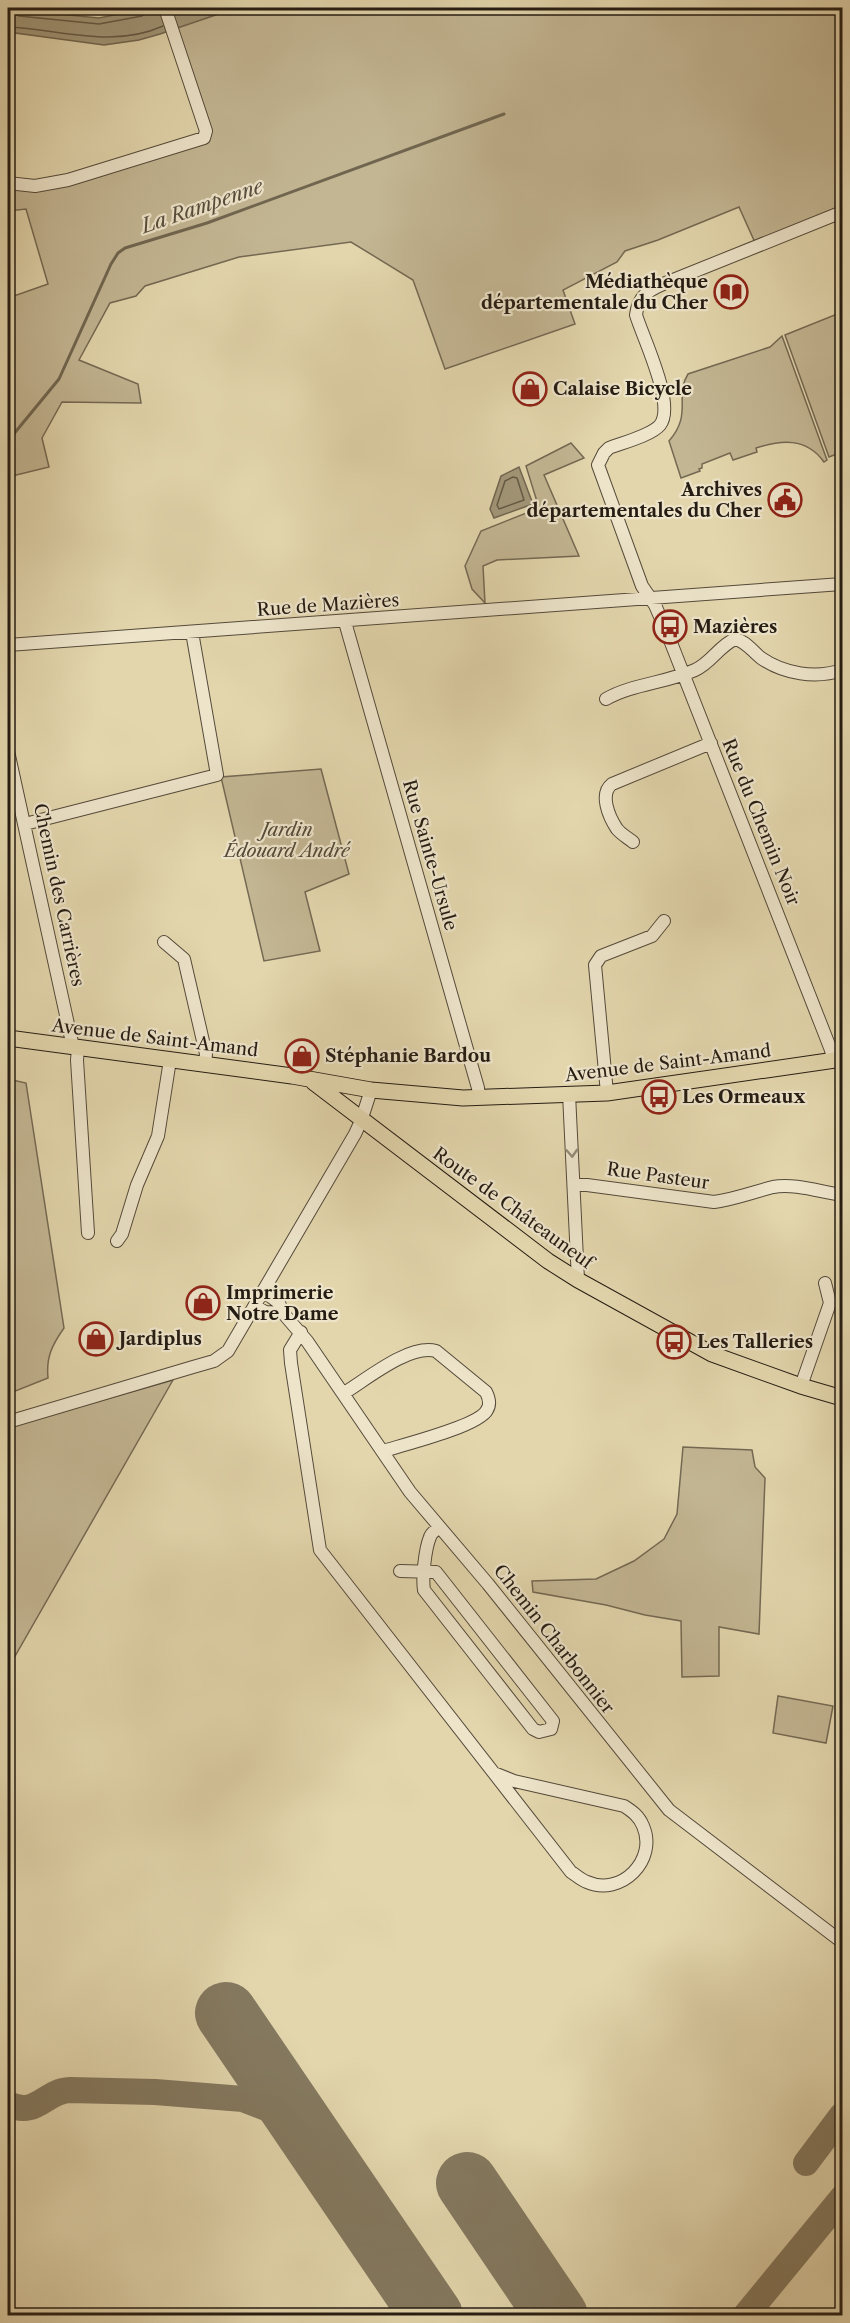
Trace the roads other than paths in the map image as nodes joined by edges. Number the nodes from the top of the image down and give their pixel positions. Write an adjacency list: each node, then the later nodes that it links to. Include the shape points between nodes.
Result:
1 (165, 8): 2 (street, via 206,131 204,138 68,180 35,186)
2 (8, 183)
3 (843, 212): 5 (street, Rue du Chemin Noir, via 663,284 648,291 637,304 636,315 664,399 664,418 651,432 609,448 598,465 642,586)
4 (843, 584): 5 (street, Rue de Mazières)
5 (651, 599): 6 (street, Rue de Mazières); 10 (street, Rue du Chemin Noir)
6 (345, 622): 7 (street, Rue de Mazières); 27 (street, Rue Sainte-Ursule)
7 (192, 632): 8 (street, Rue de Mazières); 14 (street, via 217,775)
8 (8, 645)
9 (843, 670): 10 (street, via 813,674 782,669 735,639 707,664)
10 (683, 675): 11 (street); 12 (street, Rue du Chemin Noir)
11 (606, 699)
12 (711, 743): 15 (street, via 606,788 604,795 618,830); 21 (street, Rue du Chemin Noir, via 831,1050)
13 (8, 751): 14 (street, Chemin des Carrières)
14 (25, 824): 19 (street, Chemin des Carrières)
15 (633, 842)
16 (664, 921): 25 (street, via 652,936 601,956 595,965)
17 (164, 942): 22 (street, via 184,959)
18 (8, 1038): 19 (main road, Avenue de Saint-Amand)
19 (76, 1048): 20 (main road, Avenue de Saint-Amand); 31 (street, Chemin des Carrières)
20 (170, 1060): 22 (main road, Avenue de Saint-Amand); 32 (street, via 158,1136)
21 (839, 1061): 25 (main road, Avenue de Saint-Amand)
22 (205, 1064): 23 (main road, Avenue de Saint-Amand)
23 (308, 1079): 24 (main road, Avenue de Saint-Amand); 28 (main road, Route de Châteauneuf)
24 (371, 1090): 27 (main road, Avenue de Saint-Amand); 28 (street)
25 (607, 1093): 26 (main road, Avenue de Saint-Amand)
26 (569, 1094): 27 (main road, Avenue de Saint-Amand); 29 (street, one-way to 29)
27 (478, 1098)
28 (361, 1121): 33 (main road, Route de Châteauneuf); 35 (street)
29 (574, 1185): 30 (street, Rue Pasteur, via 714,1202 775,1187); 33 (street)
30 (843, 1195)
31 (88, 1233)
32 (117, 1241)
33 (578, 1280): 39 (main road, Route de Châteauneuf, via 712,1354)
34 (825, 1283): 39 (street, via 830,1303)
35 (263, 1291): 36 (street); 37 (street, Chemin Charbonnier, via 279,1303)
36 (255, 1306): 37 (street, via 265,1312); 42 (street, via 228,1351 214,1361)
37 (283, 1313): 38 (street, Chemin Charbonnier)
38 (301, 1332): 40 (street, Chemin Charbonnier); 47 (street, via 290,1350 291,1363 320,1550)
39 (801, 1386): 41 (main road, Route de Châteauneuf)
40 (344, 1393): 43 (street, Chemin Charbonnier); 43 (street, via 408,1353 428,1349 436,1351 486,1392 488,1410 476,1421)
41 (843, 1398)
42 (8, 1422)
43 (383, 1451): 44 (street, Chemin Charbonnier)
44 (440, 1527): 46 (street, via 430,1536); 48 (street, Chemin Charbonnier, via 669,1810)
45 (400, 1571): 46 (street)
46 (424, 1571): 46 (street, via 424,1590 533,1729 552,1729 553,1721 436,1572)
47 (494, 1773): 47 (street, via 571,1872 588,1883 603,1885 630,1878 638,1868 644,1856 644,1827 624,1806)
48 (843, 1942)

